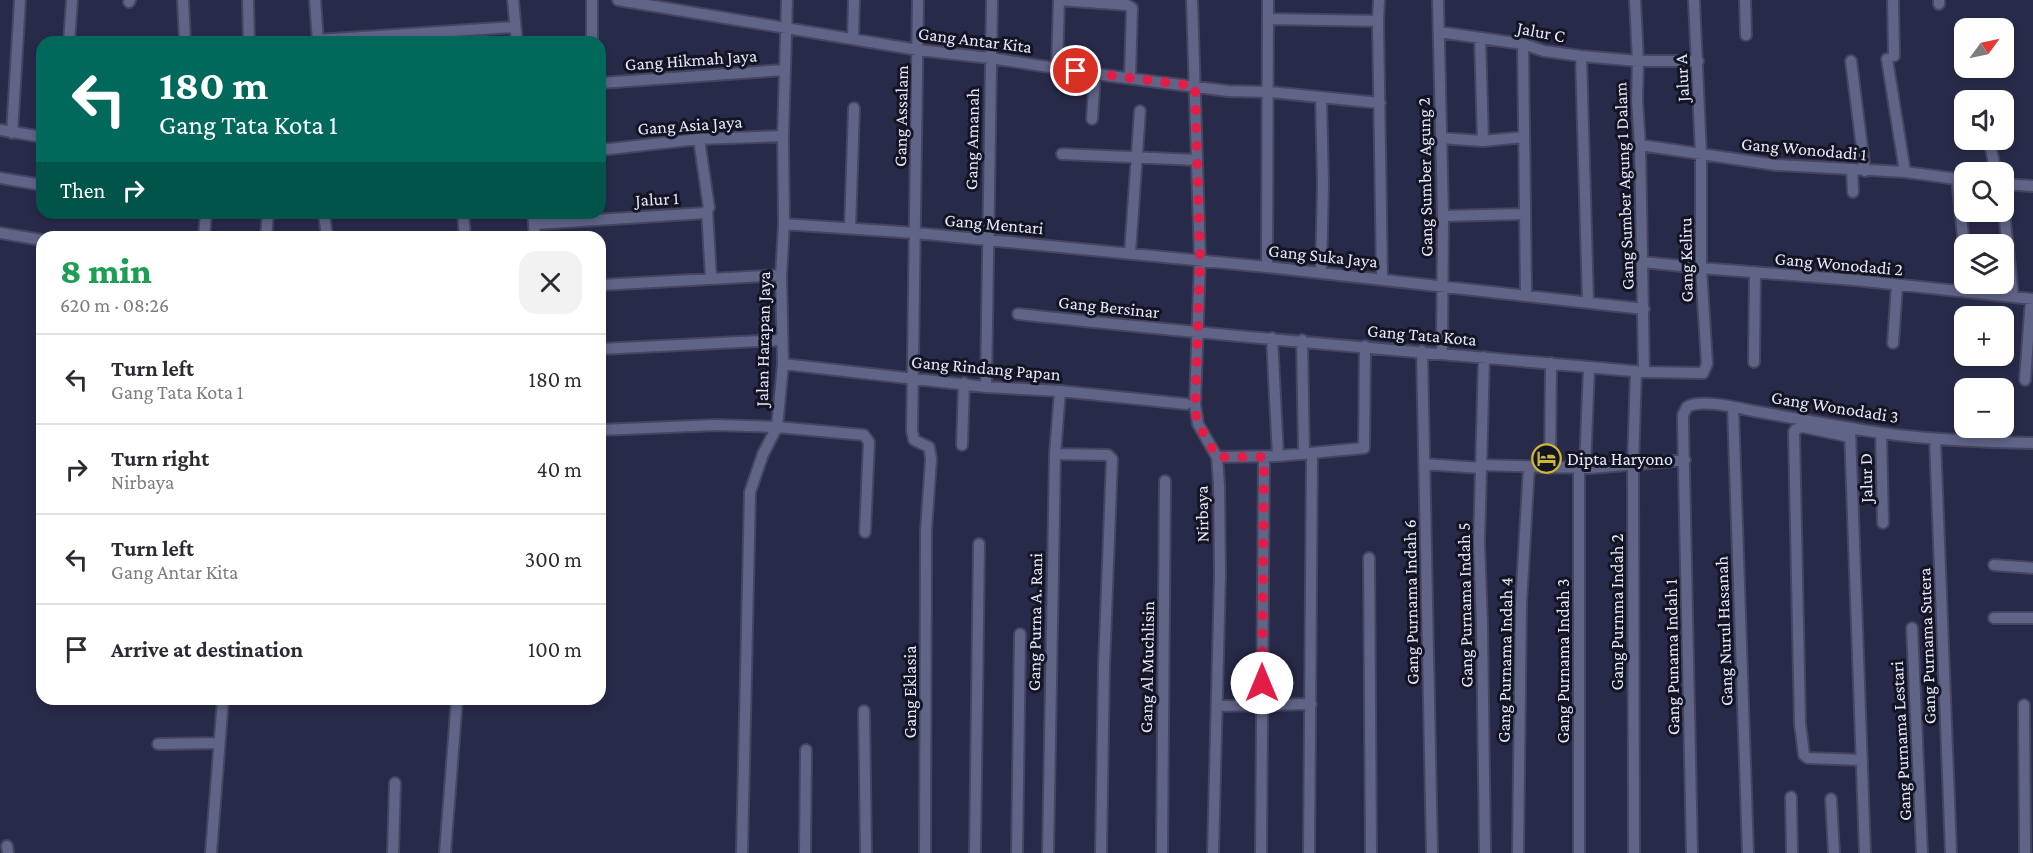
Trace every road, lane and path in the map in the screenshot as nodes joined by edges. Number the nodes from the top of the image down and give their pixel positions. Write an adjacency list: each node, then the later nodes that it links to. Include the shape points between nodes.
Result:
1 (20, 0): 55 (street)
2 (72, 0): 27 (street)
3 (183, 0): 28 (street)
4 (248, 0): 29 (street)
5 (315, 0): 30 (street)
6 (513, 0): 23 (street)
7 (592, 0): 33 (street)
8 (618, 0): 24 (street, Gang Antar Kita)
9 (787, 0): 24 (street, Jalan Harapan Jaya)
10 (854, 0): 35 (street)
11 (918, 0): 37 (street, Gang Assalam)
12 (992, 0): 39 (street, Gang Amanah)
13 (1192, 0): 48 (street, Nirbaya)
14 (1268, 0): 21 (street)
15 (1379, 0): 22 (street)
16 (1438, 0): 25 (street, Gang Sumber Agung 2)
17 (1635, 0): 40 (street, Gang Sumber Agung 1 Dalam)
18 (1694, 0): 41 (street, Jalur A)
19 (1745, 0): 26 (street)
20 (1893, 0): 70 (street, via 1891,57)
21 (1269, 19): 22 (street); 49 (street)
22 (1378, 21): 51 (street)
23 (515, 27): 31 (street); 32 (street)
24 (787, 28): 35 (street, Gang Antar Kita); 44 (street, Jalan Harapan Jaya)
25 (1438, 32): 34 (street, Jalur C); 59 (street, Gang Sumber Agung 2)
26 (1746, 35)
27 (69, 36)
28 (185, 36)
29 (249, 36)
30 (317, 36)
31 (388, 36)
32 (516, 36)
33 (592, 36)
34 (1480, 38): 36 (street, Jalur C); 61 (street)
35 (853, 39): 37 (street, Gang Antar Kita)
36 (1523, 44): 38 (street, Jalur C); 58 (street)
37 (918, 50): 39 (street, Gang Antar Kita); 85 (street, Gang Assalam)
38 (1581, 56): 40 (street, Jalur C); 104 (street)
39 (990, 58): 43 (street, Gang Antar Kita); 87 (street, Gang Amanah)
40 (1638, 61): 41 (street, Jalur C); 62 (street, Gang Sumber Agung 1 Dalam)
41 (1698, 61): 65 (street, Jalur A)
42 (1851, 61): 69 (street)
43 (1057, 68): 45 (street, Gang Antar Kita); 46 (street, via 1059,0 1127,5 1132,8)
44 (784, 70): 47 (street, Gang Hikmah Jaya); 57 (street, Jalan Harapan Jaya)
45 (1095, 74): 46 (street, Gang Antar Kita); 54 (street)
46 (1130, 77): 48 (street, Gang Antar Kita)
47 (606, 83)
48 (1195, 86): 49 (street, Gang Antar Kita); 67 (street, Nirbaya)
49 (1269, 92): 50 (street, Gang Antar Kita); 91 (street)
50 (1321, 98): 51 (street, Gang Antar Kita); 93 (street)
51 (1380, 103): 97 (street)
52 (854, 108): 83 (street)
53 (1140, 111): 66 (street)
54 (1092, 119)
55 (6, 132): 56 (street)
56 (36, 136)
57 (783, 136): 60 (street, Gang Asia Jaya); 82 (street, Jalan Harapan Jaya)
58 (1524, 137): 61 (street); 78 (street)
59 (1440, 138): 61 (street); 80 (street, Gang Sumber Agung 2)
60 (699, 139): 63 (street, Gang Asia Jaya); 77 (street)
61 (1483, 141)
62 (1640, 145): 65 (street, Gang Wonodadi 1); 90 (street, Gang Sumber Agung 1 Dalam)
63 (606, 149)
64 (1062, 154): 66 (street)
65 (1701, 155): 68 (street, Gang Wonodadi 1); 92 (street, Gang Keliru)
66 (1137, 157): 67 (street); 88 (street)
67 (1197, 160): 89 (street, Nirbaya)
68 (1852, 171): 69 (street, Gang Wonodadi 1); 76 (street)
69 (1865, 171): 70 (street, Gang Wonodadi 1)
70 (1905, 172): 72 (street, Gang Wonodadi 1)
71 (0, 178): 73 (street)
72 (1954, 179)
73 (36, 184)
74 (2014, 185): 75 (street)
75 (2033, 186)
76 (1853, 192)
77 (707, 210): 79 (street, Jalur 1); 96 (street)
78 (1525, 214): 80 (street); 101 (street)
79 (606, 216)
80 (1443, 216): 99 (street, Gang Sumber Agung 2)
81 (2005, 222): 102 (street)
82 (784, 224): 83 (street, Gang Mentari); 95 (street, Jalan Harapan Jaya)
83 (850, 228): 85 (street, Gang Mentari)
84 (0, 233): 86 (street)
85 (916, 233): 87 (street, Gang Mentari); 123 (street, Gang Assalam)
86 (36, 239)
87 (987, 240): 88 (street, Gang Mentari); 126 (street, Gang Amanah)
88 (1130, 254): 89 (street, Gang Mentari)
89 (1200, 260): 91 (street, Gang Suka Jaya); 107 (street, Nirbaya)
90 (1643, 262): 92 (street, Gang Wonodadi 2); 105 (street, Gang Sumber Agung 1 Dalam)
91 (1267, 267): 93 (street, Gang Suka Jaya)
92 (1701, 268): 94 (street, Gang Wonodadi 2); 120 (street, Gang Keliru)
93 (1321, 272): 97 (street, Gang Suka Jaya)
94 (1755, 272): 100 (street, Gang Wonodadi 2); 117 (street)
95 (781, 275): 96 (street); 109 (street, Jalan Harapan Jaya)
96 (711, 278): 98 (street)
97 (1383, 279): 99 (street, Gang Suka Jaya)
98 (606, 285)
99 (1442, 285): 101 (street, Gang Suka Jaya); 115 (street, Gang Sumber Agung 2)
100 (1897, 285): 102 (street, Gang Wonodadi 2); 111 (street)
101 (1526, 294): 104 (street, Gang Suka Jaya)
102 (2013, 296): 103 (street, Gang Wonodadi 2)
103 (2032, 299): 124 (street)
104 (1588, 301): 105 (street, Gang Suka Jaya)
105 (1644, 309): 122 (street, Gang Sumber Agung 1 Dalam)
106 (1018, 314): 107 (street, Gang Bersinar)
107 (1197, 334): 108 (street, Gang Tata Kota); 128 (street, Nirbaya)
108 (1272, 338): 110 (street, Gang Tata Kota); 139 (street)
109 (781, 340): 113 (street); 119 (street, Jalan Harapan Jaya)
110 (1302, 340): 112 (street, Gang Tata Kota); 138 (street)
111 (1893, 343)
112 (1365, 346): 114 (street, Gang Tata Kota); 138 (street, via 1364,448)
113 (606, 349)
114 (1422, 351): 115 (street, Gang Tata Kota); 143 (street, Gang Purnama Indah 6)
115 (1442, 353): 116 (street, Gang Tata Kota)
116 (1484, 357): 118 (street, Gang Tata Kota); 145 (street, Gang Purnama Indah 5)
117 (1754, 362)
118 (1551, 363): 121 (street, Gang Tata Kota); 147 (street)
119 (783, 364): 123 (street, Gang Rindang Papan); 130 (street, Jalan Harapan Jaya)
120 (1707, 364): 122 (street, Gang Tata Kota, via 1703,373)
121 (1589, 367): 122 (street, Gang Tata Kota); 148 (street, Gang Purnama Indah 3)
122 (1640, 371): 144 (street, Gang Purnma Indah 2)
123 (914, 378): 125 (street, Gang Rindang Papan); 180 (street, Gang Eklasia, via 913,438 930,450)
124 (2025, 380)
125 (964, 383): 126 (street, Gang Rindang Papan); 136 (street)
126 (986, 387): 127 (street, Gang Rindang Papan)
127 (1060, 391): 128 (street, Gang Rindang Papan); 137 (street, Gang Purna A. Rani)
128 (1190, 404): 140 (street, Nirbaya)
129 (1732, 407): 132 (street, Gang Wonodadi 3); 142 (street, Gang Wonodadi 3, via 1700,403 1687,407 1683,414); 196 (street, Gang Nurul Hasanah)
130 (777, 428): 131 (street, via 716,425); 151 (street, via 867,437); 177 (street, Jalan Harapan Jaya, via 750,492)
131 (606, 430)
132 (1850, 432): 133 (street, Gang Wonodadi 3); 170 (street); 170 (street, via 1803,427 1794,432 1800,724 1804,755 1808,758)
133 (1881, 433): 134 (street, Gang Wonodadi 3); 150 (street, Jalur D)
134 (1935, 439): 135 (street, Gang Wonodadi 3); 201 (street, Gang Purnama Sutera)
135 (2033, 442)
136 (962, 446)
137 (1055, 454): 183 (street, Gang Purna A. Rani); 184 (street, via 1108,455 1112,459)
138 (1308, 454): 139 (street); 160 (street)
139 (1278, 456): 141 (street)
140 (1217, 457): 141 (street); 164 (street, Nirbaya)
141 (1264, 457): 165 (street)
142 (1685, 460): 144 (street); 195 (street, Gang Punama Indah 1)
143 (1425, 464): 145 (street); 190 (street, Gang Purnama Indah 6)
144 (1633, 464): 148 (street); 194 (street, Gang Purnma Indah 2)
145 (1480, 466): 146 (street); 191 (street, Gang Purnama Indah 5)
146 (1528, 467): 147 (street); 192 (street, Gang Purnama Indah 4, via 1521,603)
147 (1550, 468): 148 (street)
148 (1582, 468): 193 (street, Gang Purnama Indah 3)
149 (1165, 480): 185 (street, Gang Al Muchlisin)
150 (1883, 523)
151 (865, 532)
152 (979, 544): 181 (street)
153 (1369, 558): 189 (street)
154 (1994, 565): 155 (street)
155 (2033, 568)
156 (1994, 618): 157 (street)
157 (2033, 618)
158 (1912, 628): 200 (street, Gang Purnama Lestari)
159 (1020, 634): 182 (street)
160 (1311, 704): 165 (street); 188 (street)
161 (222, 705): 167 (street)
162 (457, 705): 176 (street)
163 (2024, 705): 202 (street)
164 (1217, 706): 165 (street); 186 (street, Nirbaya)
165 (1262, 706): 187 (street)
166 (864, 711): 179 (street)
167 (219, 743): 168 (street); 174 (street)
168 (158, 744)
169 (806, 750): 178 (street)
170 (1862, 760): 199 (street)
171 (395, 783): 175 (street)
172 (1791, 797): 197 (street)
173 (1831, 799): 198 (street)
174 (211, 853)
175 (393, 853)
176 (445, 853)
177 (742, 853)
178 (805, 853)
179 (866, 853)
180 (925, 853)
181 (975, 853)
182 (1017, 853)
183 (1047, 853)
184 (1101, 853)
185 (1162, 853)
186 (1213, 853)
187 (1261, 853)
188 (1309, 853)
189 (1371, 853)
190 (1432, 853)
191 (1485, 853)
192 (1518, 853)
193 (1579, 853)
194 (1634, 853)
195 (1692, 853)
196 (1748, 853)
197 (1792, 853)
198 (1833, 853)
199 (1865, 853)
200 (1922, 853)
201 (1952, 853)
202 (2025, 853)

